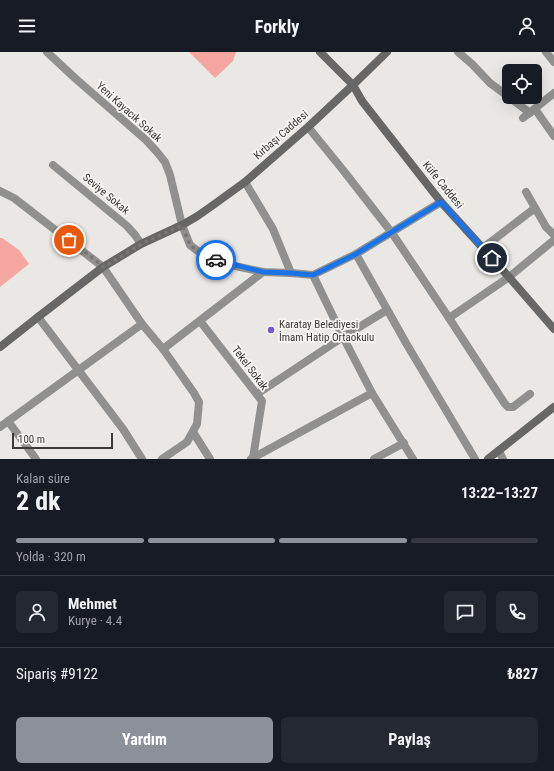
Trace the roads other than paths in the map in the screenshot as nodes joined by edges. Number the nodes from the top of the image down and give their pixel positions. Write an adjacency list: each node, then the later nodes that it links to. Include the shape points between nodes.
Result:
1 (47, 52): 20 (street, Yeni Kayacık Sokak, via 146,140 165,162)
2 (320, 52): 7 (street, Küfe Caddesi)
3 (387, 52): 7 (street, Kırbaşı Caddesi)
4 (458, 52): 8 (street)
5 (546, 52): 6 (street)
6 (554, 62)
7 (353, 85): 12 (street, Kırbaşı Caddesi); 18 (street, Küfe Caddesi, via 362,101)
8 (502, 91)
9 (554, 93): 11 (street)
10 (518, 104): 11 (street)
11 (529, 113): 13 (street)
12 (308, 127): 15 (street, Kırbaşı Caddesi); 21 (street)
13 (554, 136)
14 (53, 165): 24 (street, Seviye Sokak, via 126,226)
15 (245, 182): 20 (street, Kırbaşı Caddesi); 29 (street, via 273,229)
16 (0, 191): 27 (street, via 14,198)
17 (526, 192): 19 (street)
18 (441, 202): 21 (street); 25 (street, Küfe Caddesi)
19 (535, 208): 22 (street); 25 (street)
20 (182, 225): 24 (street, Kırbaşı Caddesi); 28 (street, Yeni Kayacık Sokak, via 190,245 204,256 221,263)
21 (392, 232): 26 (street); 34 (street)
22 (554, 235)
23 (554, 240): 31 (street)
24 (141, 244): 27 (street, Kırbaşı Caddesi)
25 (483, 248): 31 (street, Küfe Caddesi)
26 (356, 254): 30 (street); 32 (street)
27 (104, 267): 33 (street, Kırbaşı Caddesi); 36 (street)
28 (263, 272): 29 (street, Yeni Kayacık Sokak); 35 (street)
29 (291, 273): 30 (street, Yeni Kayacık Sokak)
30 (313, 275): 38 (street)
31 (510, 277): 34 (street); 37 (street, Küfe Caddesi)
32 (387, 310): 38 (street); 58 (street)
33 (38, 316): 39 (street, Kırbaşı Caddesi); 41 (street)
34 (449, 318): 44 (street, via 508,407 513,407)
35 (200, 321): 40 (street); 43 (street, Tekel Sokak)
36 (142, 324): 40 (street); 41 (street)
37 (554, 329)
38 (343, 337): 42 (street); 43 (street)
39 (0, 347)
40 (163, 349): 48 (street, via 199,402 197,424)
41 (78, 371): 46 (street); 52 (street, via 123,429)
42 (372, 393): 49 (street); 55 (street)
43 (257, 394): 55 (street, Tekel Sokak, via 262,401)
44 (530, 394)
45 (554, 407): 50 (street)
46 (8, 422): 47 (street); 51 (street)
47 (0, 427)
48 (193, 432): 53 (street, via 188,442); 54 (street)
49 (404, 443): 56 (street); 57 (street)
50 (499, 451): 59 (street); 60 (street)
51 (36, 459)
52 (142, 459)
53 (162, 459)
54 (210, 459)
55 (252, 459)
56 (374, 459)
57 (413, 459)
58 (475, 459)
59 (488, 459)
60 (503, 459)

